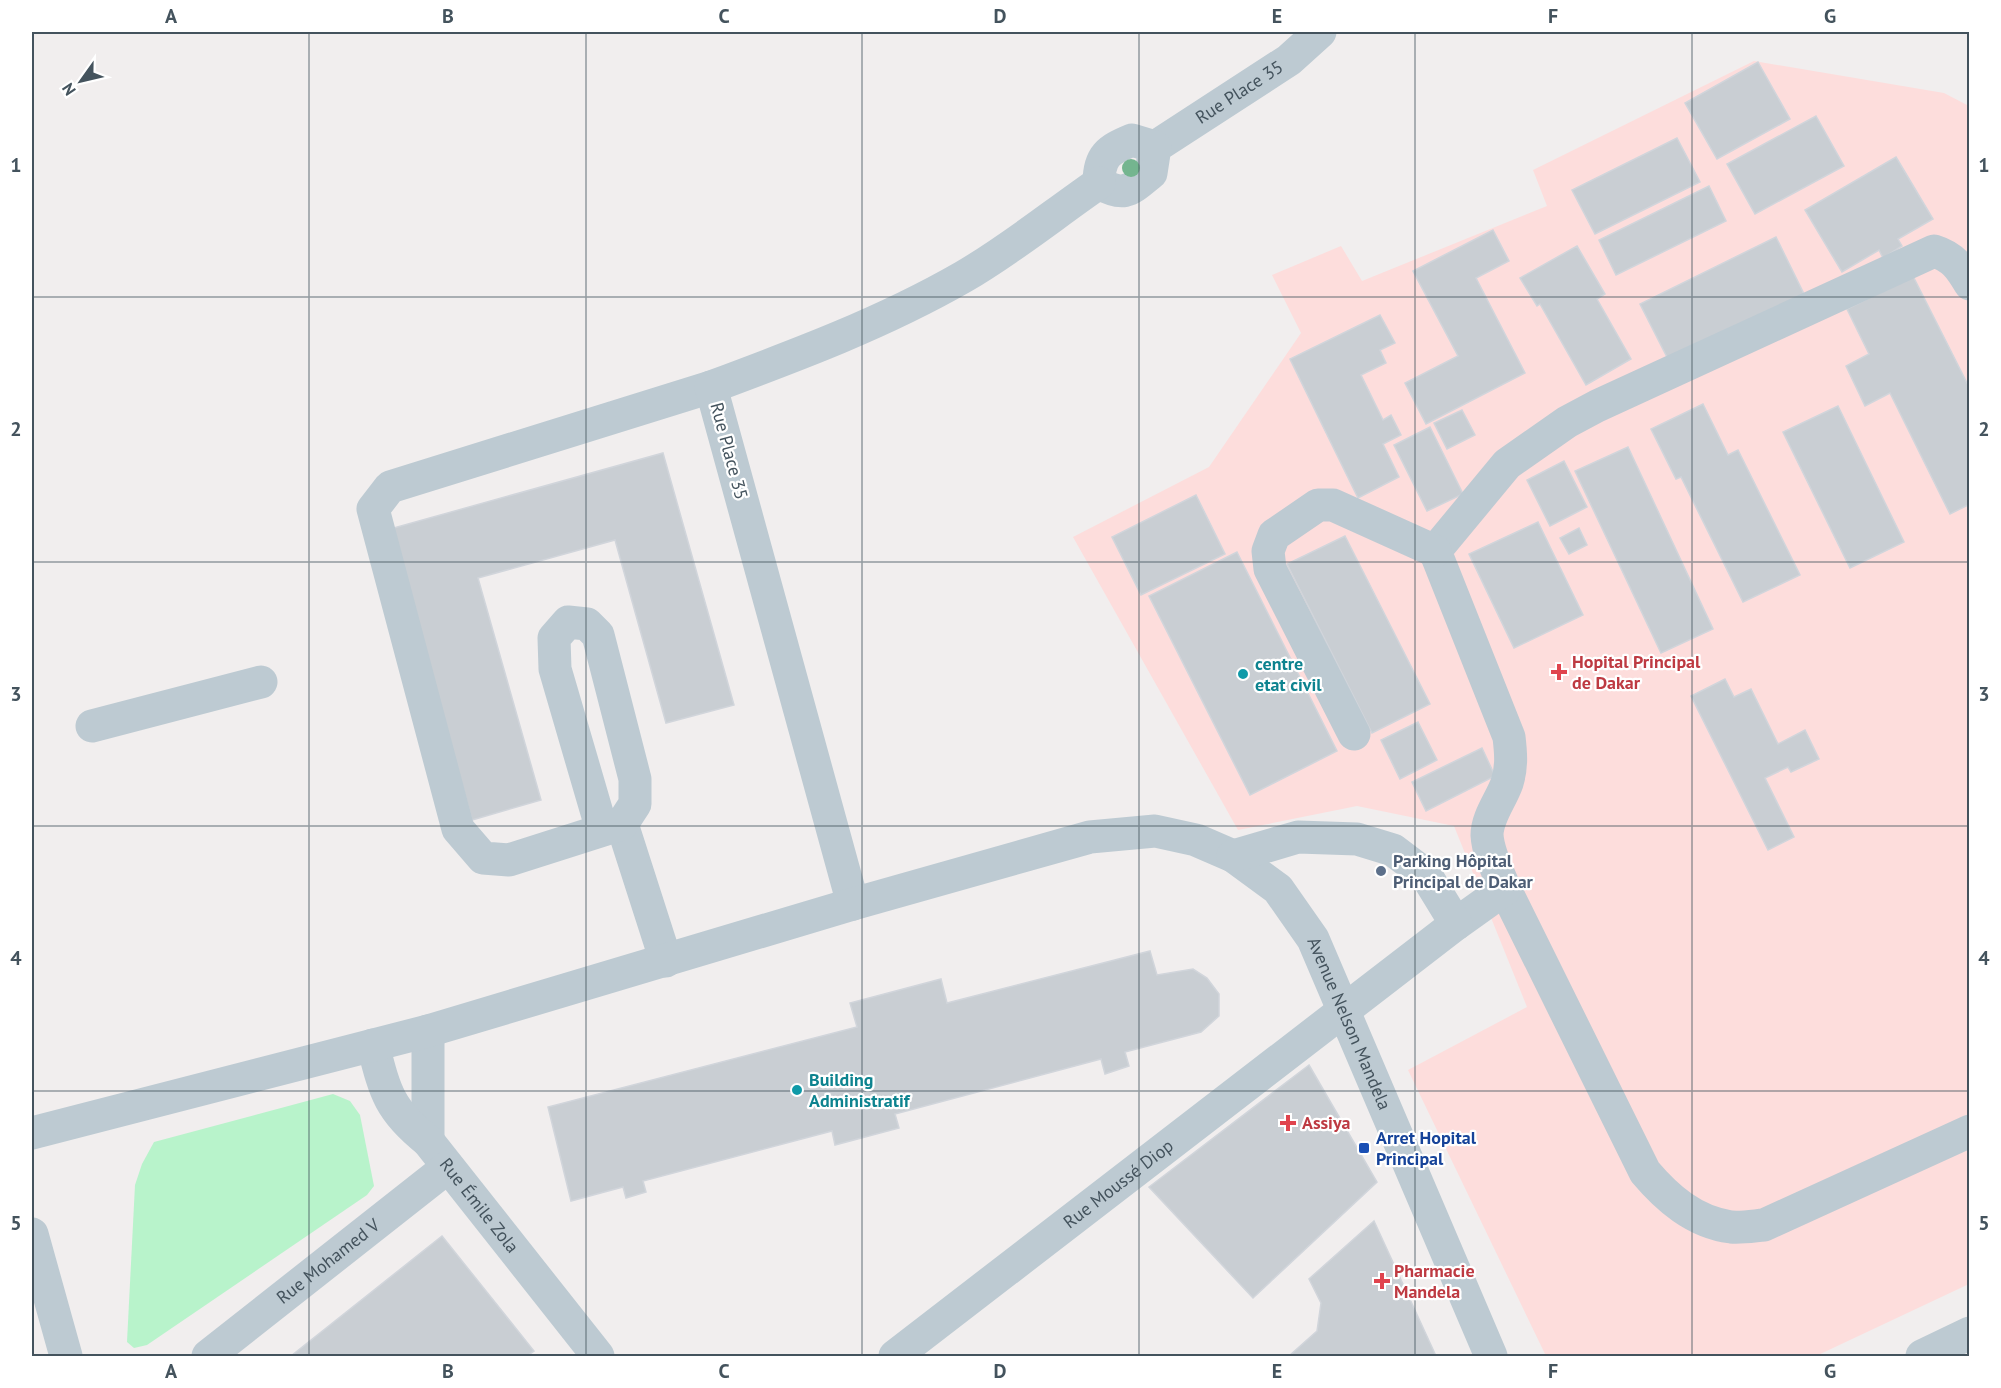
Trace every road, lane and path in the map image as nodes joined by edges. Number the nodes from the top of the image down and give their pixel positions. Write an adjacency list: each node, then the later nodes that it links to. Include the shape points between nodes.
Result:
1 (1320, 32): 3 (street, Rue Place 35, via 1289,60 1155,147 1132,140 1113,148 1099,165 1099,183 964,276 836,340)
2 (1970, 284): 4 (street, via 1949,256 1934,251 1597,406 1507,464)
3 (711, 387): 8 (street, via 390,487 373,509 458,829 483,858 509,860); 11 (street, Rue Place 35)
4 (1435, 551): 7 (street, via 1334,505 1318,505 1274,535 1268,551 1270,569); 10 (street, via 1509,737 1512,762 1487,834)
5 (261, 682): 6 (street)
6 (92, 726)
7 (1354, 734)
8 (612, 827): 8 (street, via 635,804 635,780 598,635 587,624 568,622 554,638 555,669); 13 (street)
9 (1233, 856): 11 (street, Avenue Nelson Mandela, via 1196,840 1155,831 1090,837); 12 (street, via 1298,837 1357,840 1393,850 1426,875); 14 (street, Avenue Nelson Mandela, via 1278,890 1307,931)
10 (1505, 888): 12 (street, Rue Moussé Diop); 17 (street, via 1645,1172 1667,1198 1700,1218 1731,1227 1764,1225)
11 (853, 904): 13 (street, Avenue Nelson Mandela)
12 (1456, 924): 14 (street, Rue Moussé Diop)
13 (666, 961): 15 (street, Avenue Nelson Mandela)
14 (1343, 1012): 26 (street, Rue Moussé Diop); 27 (street, Avenue Nelson Mandela)
15 (428, 1031): 16 (street, Avenue Nelson Mandela); 19 (street, Rue Émile Zola)
16 (373, 1045): 18 (street, Avenue Nelson Mandela); 19 (street, via 393,1107 406,1124)
17 (1970, 1131)
18 (32, 1133)
19 (428, 1141): 20 (street, Rue Émile Zola)
20 (448, 1167): 24 (street, Rue Mohamed V); 25 (street, Rue Émile Zola)
21 (32, 1234): 23 (street)
22 (1970, 1333): 28 (street)
23 (66, 1356)
24 (208, 1356)
25 (598, 1356)
26 (895, 1356)
27 (1491, 1356)
28 (1922, 1356)

